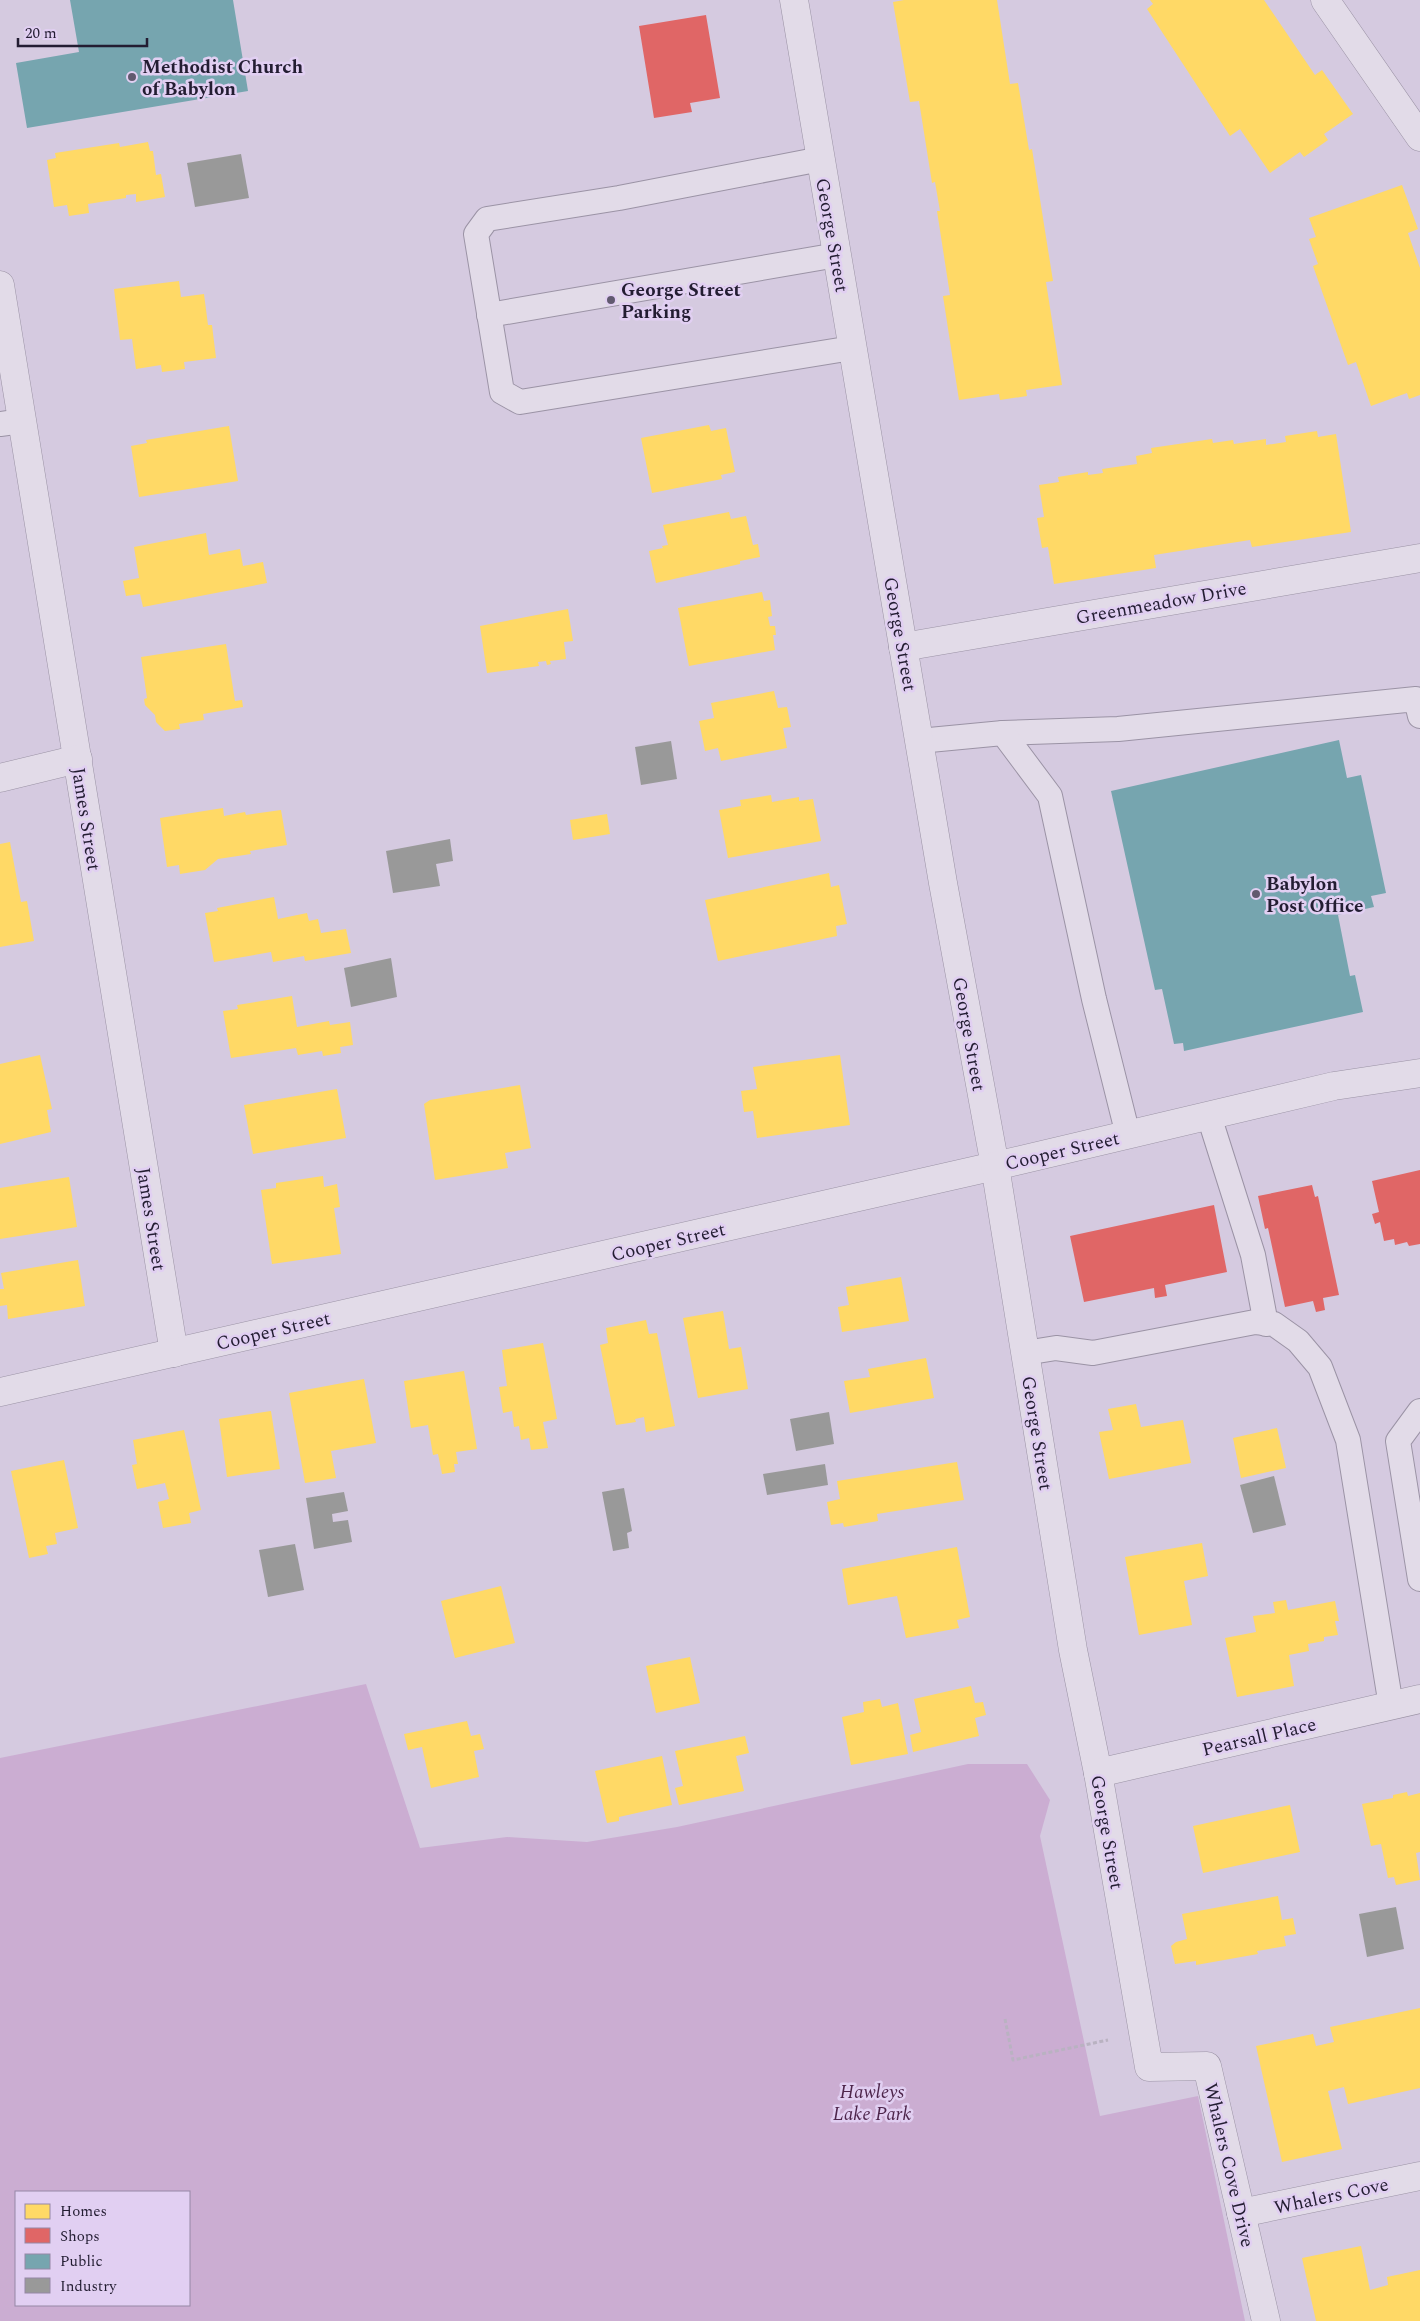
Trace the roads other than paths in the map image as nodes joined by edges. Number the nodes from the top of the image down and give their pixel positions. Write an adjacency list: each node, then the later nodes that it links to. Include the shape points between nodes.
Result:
1 (794, 0): 4 (street, George Street)
2 (1325, 0): 3 (street)
3 (1420, 137)
4 (821, 159): 5 (street, George Street); 7 (lane, via 619,198 487,219 476,234)
5 (837, 254): 7 (lane); 8 (street, George Street)
6 (0, 285): 9 (street, James Street)
7 (489, 315): 8 (lane, via 502,392 520,402)
8 (852, 348): 11 (street, George Street)
9 (11, 423): 15 (street, James Street)
10 (1420, 558): 11 (street, Greenmeadow Drive)
11 (903, 646): 14 (street, George Street)
12 (1420, 716): 13 (lane, via 1416,699 1118,729)
13 (1003, 733): 14 (lane); 21 (lane, via 1050,796 1094,1000)
14 (919, 741): 22 (street, George Street)
15 (78, 759): 16 (street); 24 (street, James Street)
16 (0, 778)
17 (1420, 1055): 19 (street, Cooper Street)
18 (1420, 1073): 19 (street, Cooper Street)
19 (1334, 1086): 20 (street, Cooper Street)
20 (1209, 1116): 21 (street, Cooper Street); 23 (lane, via 1253,1255)
21 (1128, 1135): 22 (street, Cooper Street)
22 (995, 1166): 24 (street, Cooper Street); 25 (street, George Street)
23 (1266, 1324): 25 (lane, via 1255,1322 1093,1353 1056,1348); 30 (lane, via 1274,1324 1298,1341 1320,1367 1348,1440)
24 (174, 1353): 26 (street, Cooper Street)
25 (1025, 1353): 31 (street, George Street, via 1073,1650)
26 (0, 1392)
27 (1420, 1411): 28 (lane, via 1398,1440)
28 (1420, 1579)
29 (1420, 1699): 30 (street, Pearsall Place)
30 (1391, 1706): 31 (street, Pearsall Place)
31 (1098, 1773): 32 (street, George Street)
32 (1149, 2066): 34 (street, Whalers Cove Drive, via 1208,2066)
33 (1420, 2176): 34 (street, Whalers Cove)
34 (1242, 2213): 35 (street, Whalers Cove Drive)
35 (1266, 2321)

